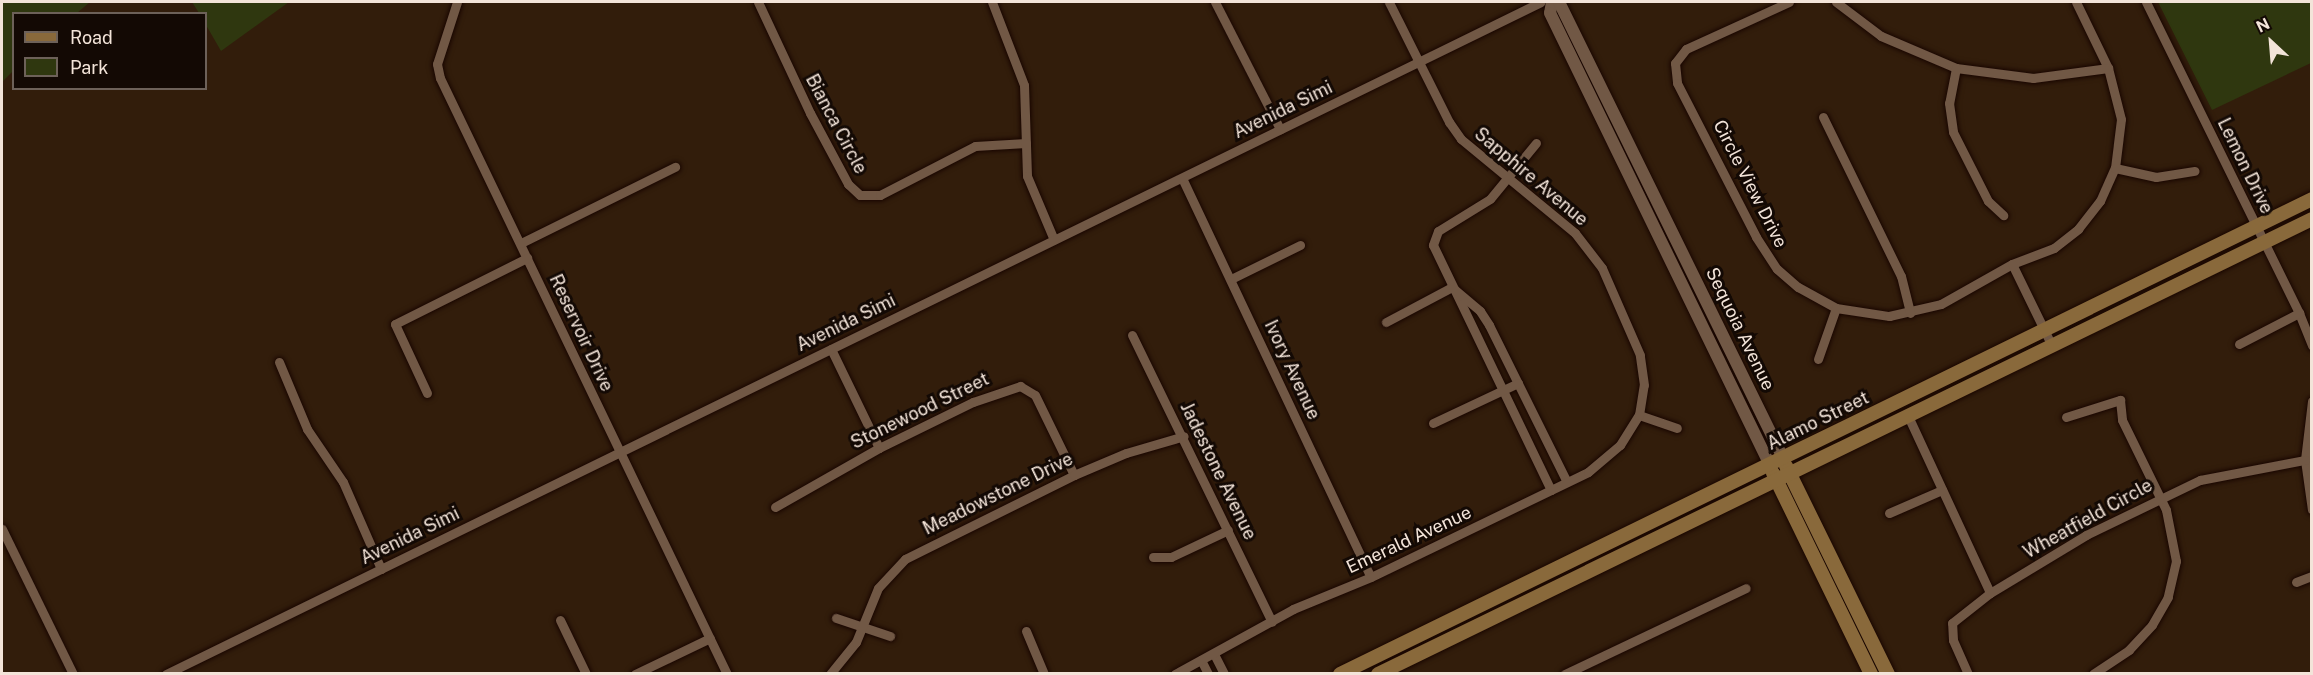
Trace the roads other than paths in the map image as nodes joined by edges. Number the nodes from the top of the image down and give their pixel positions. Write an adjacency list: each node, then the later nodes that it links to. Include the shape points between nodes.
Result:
1 (458, 2): 31 (street, Reservoir Drive, via 438,71)
2 (758, 2): 19 (street, Bianca Circle, via 810,113 848,184 860,195 880,195 975,146)
3 (992, 2): 19 (street, via 1024,85)
4 (1215, 2): 17 (street)
5 (1389, 2): 13 (street, Sapphire Avenue)
6 (1541, 2): 13 (street, Avenida Simi)
7 (1551, 2): 63 (street, Sequoia Avenue, via 1550,13)
8 (1559, 2): 61 (street, Sequoia Avenue)
9 (1790, 2): 37 (street, Circle View Drive, via 1686,49 1677,59 1674,72 1764,252 1798,287)
10 (1836, 2): 14 (street, via 1881,36)
11 (2076, 2): 15 (street, Circle View Drive)
12 (2146, 2): 28 (street, Lemon Drive)
13 (1419, 62): 17 (street, Avenida Simi); 24 (street, Sapphire Avenue, via 1461,139)
14 (1956, 68): 15 (street, via 2033,78); 26 (street, via 1949,103 1953,132 1988,201)
15 (2108, 68): 21 (street, Circle View Drive, via 2121,119)
16 (1823, 117): 38 (street, via 1901,276)
17 (1280, 129): 23 (street, Avenida Simi)
18 (1536, 142): 24 (street)
19 (1026, 143): 29 (street, via 1031,189)
20 (675, 166): 31 (street)
21 (2115, 168): 22 (street, via 2156,177); 34 (street, Circle View Drive, via 2100,201 2078,229 2054,248)
22 (2195, 171)
23 (1182, 178): 29 (street, Avenida Simi); 35 (street, Ivory Avenue)
24 (1507, 178): 36 (street, via 1476,210 1445,227 1434,238); 53 (street, Sapphire Avenue, via 1575,233 1602,268 1640,355 1644,385)
25 (2312, 199): 28 (main road, Alamo Street)
26 (2003, 215)
27 (2312, 219): 30 (main road, Alamo Street)
28 (2256, 226): 30 (street, Lemon Drive); 41 (main road, Alamo Street)
29 (1054, 240): 46 (street, Avenida Simi)
30 (2265, 242): 39 (street, Lemon Drive); 44 (main road, Alamo Street)
31 (520, 243): 33 (street, Reservoir Drive)
32 (1300, 245): 35 (street)
33 (527, 258): 51 (street, via 395,324); 60 (street, Reservoir Drive)
34 (2012, 264): 38 (street, Circle View Drive, via 1941,304); 41 (street)
35 (1232, 279): 79 (street, Ivory Avenue)
36 (1452, 288): 40 (street); 49 (street, via 1480,311); 50 (street)
37 (1836, 308): 38 (street, Circle View Drive, via 1871,315); 47 (street)
38 (1910, 313)
39 (2299, 313): 43 (street); 45 (street, Lemon Drive)
40 (1386, 322)
41 (2044, 330): 44 (street); 61 (main road, Alamo Street)
42 (1132, 335): 58 (street, Jadestone Avenue)
43 (2238, 344)
44 (2052, 346): 54 (main road, Alamo Street)
45 (2312, 346)
46 (831, 349): 59 (street); 60 (street, Avenida Simi)
47 (1818, 359)
48 (279, 362): 77 (street, via 307,429 343,482)
49 (1518, 383): 50 (street); 67 (street)
50 (1503, 390): 56 (street); 68 (street)
51 (427, 393)
52 (2312, 401): 62 (street)
53 (1639, 415): 57 (street); 67 (street, Emerald Avenue, via 1607,459)
54 (1908, 416): 64 (main road, Alamo Street); 69 (street)
55 (2066, 417): 70 (street, via 2120,400 2122,420)
56 (1433, 423)
57 (1677, 428)
58 (1184, 436): 65 (street, Meadowstone Drive, via 1126,453); 75 (street, Jadestone Avenue)
59 (879, 448): 65 (street, Stonewood Street, via 973,402 1020,386 1035,395); 71 (street, Stonewood Street)
60 (619, 452): 77 (street, Avenida Simi); 89 (street, Reservoir Drive)
61 (1783, 459): 63 (main road, Alamo Street); 64 (main road, Sequoia Avenue)
62 (2305, 459): 70 (street, Wheatfield Circle, via 2200,480); 72 (street)
63 (1770, 465): 66 (main road, Sequoia Avenue); 103 (main road, Alamo Street)
64 (1789, 472): 66 (main road, Alamo Street); 107 (main road, Sequoia Avenue)
65 (1074, 475): 86 (street, Meadowstone Drive, via 905,559 878,588)
66 (1776, 479): 104 (main road, Alamo Street); 106 (main road, Sequoia Avenue)
67 (1567, 482): 68 (street, Emerald Avenue)
68 (1551, 490): 79 (street, Emerald Avenue)
69 (1942, 490): 73 (street); 82 (street)
70 (2160, 498): 82 (street, Wheatfield Circle, via 2086,535); 109 (street, via 2176,561 2168,597 2144,636)
71 (775, 507)
72 (2312, 510)
73 (1889, 513)
74 (2, 530): 93 (street)
75 (1228, 530): 76 (street, via 1171,557); 85 (street, Jadestone Avenue)
76 (1153, 557)
77 (381, 569): 94 (street, Avenida Simi)
78 (2312, 576): 80 (street)
79 (1371, 577): 85 (street, Emerald Avenue)
80 (2296, 582)
81 (1746, 588): 92 (street)
82 (1990, 593): 108 (street, Wheatfield Circle, via 1952,623 1953,640)
83 (836, 618): 86 (street)
84 (560, 620): 95 (street)
85 (1272, 622): 90 (street, Emerald Avenue)
86 (862, 627): 88 (street); 98 (street, Meadowstone Drive, via 849,653)
87 (1026, 631): 99 (street)
88 (890, 636)
89 (710, 638): 96 (street); 97 (street, Reservoir Drive)
90 (1214, 654): 91 (street, Emerald Avenue); 102 (street)
91 (1201, 660): 100 (street, Emerald Avenue); 101 (street)
92 (1577, 671): 105 (street)
93 (73, 674)
94 (166, 674)
95 (586, 674)
96 (635, 674)
97 (727, 674)
98 (830, 674)
99 (1044, 674)
100 (1175, 674)
101 (1208, 674)
102 (1224, 674)
103 (1340, 674)
104 (1378, 674)
105 (1565, 674)
106 (1871, 674)
107 (1888, 674)
108 (1968, 674)
109 (2093, 674)

